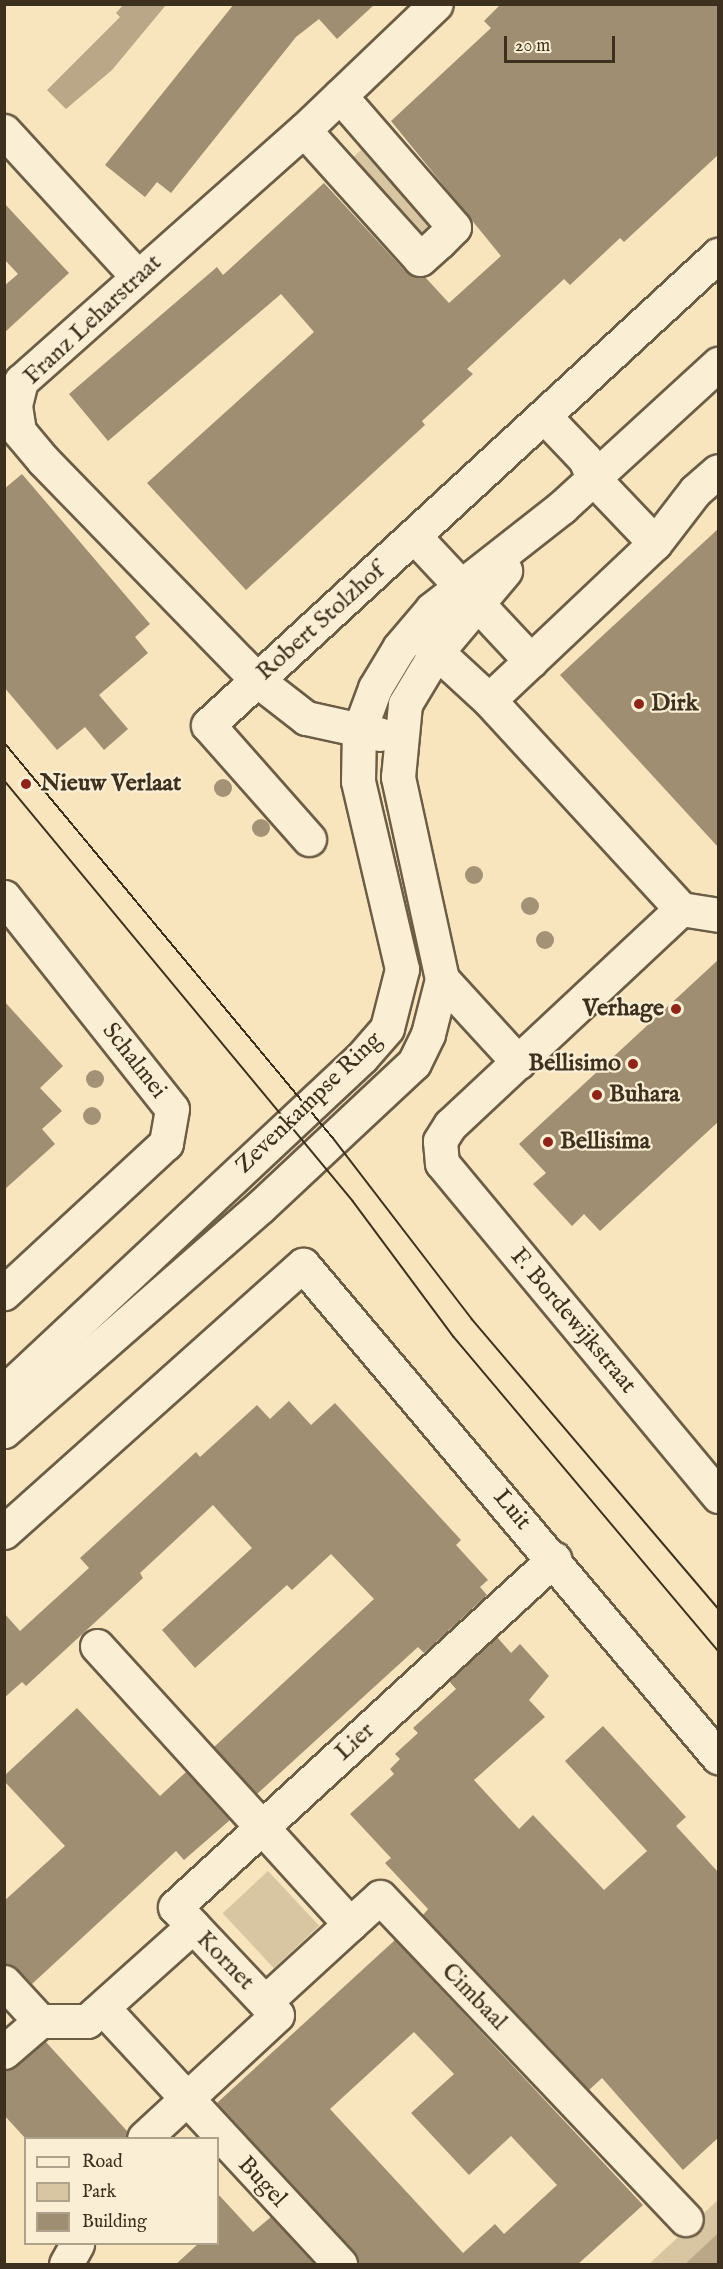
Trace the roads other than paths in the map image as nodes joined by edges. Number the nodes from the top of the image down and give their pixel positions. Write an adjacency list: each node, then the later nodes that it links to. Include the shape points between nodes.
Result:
1 (436, 4): 2 (street, Franz Leharstraat)
2 (340, 96): 3 (street, Franz Leharstraat); 3 (street, via 454,227 439,242 420,259)
3 (304, 130): 6 (street, Franz Leharstraat)
4 (4, 131): 6 (street)
5 (718, 255): 8 (street, Robert Stolzhof)
6 (137, 276): 16 (street, Franz Leharstraat, via 21,381 15,405 19,430)
7 (718, 364): 10 (street, Zevenkampse Ring)
8 (545, 417): 10 (street, via 585,459); 11 (street, Robert Stolzhof)
9 (718, 471): 12 (street, via 696,491)
10 (592, 478): 12 (street); 13 (street, Zevenkampse Ring)
11 (414, 536): 13 (street); 16 (street, Robert Stolzhof)
12 (655, 543): 15 (street)
13 (469, 595): 14 (street, Zevenkampse Ring, via 432,609); 15 (street)
14 (424, 642): 17 (street); 18 (street, Zevenkampse Ring, via 375,688); 19 (street, Zevenkampse Ring, via 405,704)
15 (531, 661): 17 (street)
16 (257, 680): 18 (street, Franz Leharstraat, via 306,718); 20 (street, Robert Stolzhof, via 208,725)
17 (489, 700): 22 (street)
18 (359, 731): 19 (street, Franz Leharstraat); 27 (street, Zevenkampse Ring, via 358,781 402,969 387,1028 362,1057)
19 (400, 736): 24 (street, Zevenkampse Ring, via 398,777)
20 (309, 839)
21 (4, 897): 26 (street, Schalmei, via 172,1109 166,1143)
22 (681, 909): 23 (street); 25 (street)
23 (718, 915)
24 (442, 979): 25 (street); 28 (street, Zevenkampse Ring, via 428,1034 414,1063 388,1090)
25 (518, 1062): 29 (street, F. Bordewijkstraat, via 450,1125 440,1141 442,1163)
26 (4, 1293)
27 (4, 1392)
28 (4, 1431)
29 (718, 1496)
30 (11, 1514): 31 (street, Luit, via 303,1265)
31 (554, 1559): 33 (street, Luit); 34 (street, Lier)
32 (97, 1646): 34 (street)
33 (718, 1757)
34 (264, 1826): 35 (street); 36 (street, Lier, via 176,1907)
35 (350, 1924): 38 (street); 44 (street, Cimbaal, via 380,1898)
36 (193, 1926): 38 (street, Kornet); 39 (street, Kornet)
37 (4, 1982): 40 (street)
38 (265, 2002): 42 (street, Kornet, via 277,2015)
39 (103, 2008): 40 (street, Kornet, via 87,2021); 42 (street, Bugel)
40 (40, 2020): 41 (street)
41 (4, 2052)
42 (185, 2099): 43 (street); 47 (street, Bugel)
43 (146, 2137)
44 (686, 2218)
45 (76, 2245): 46 (street)
46 (66, 2265)
47 (340, 2265)

